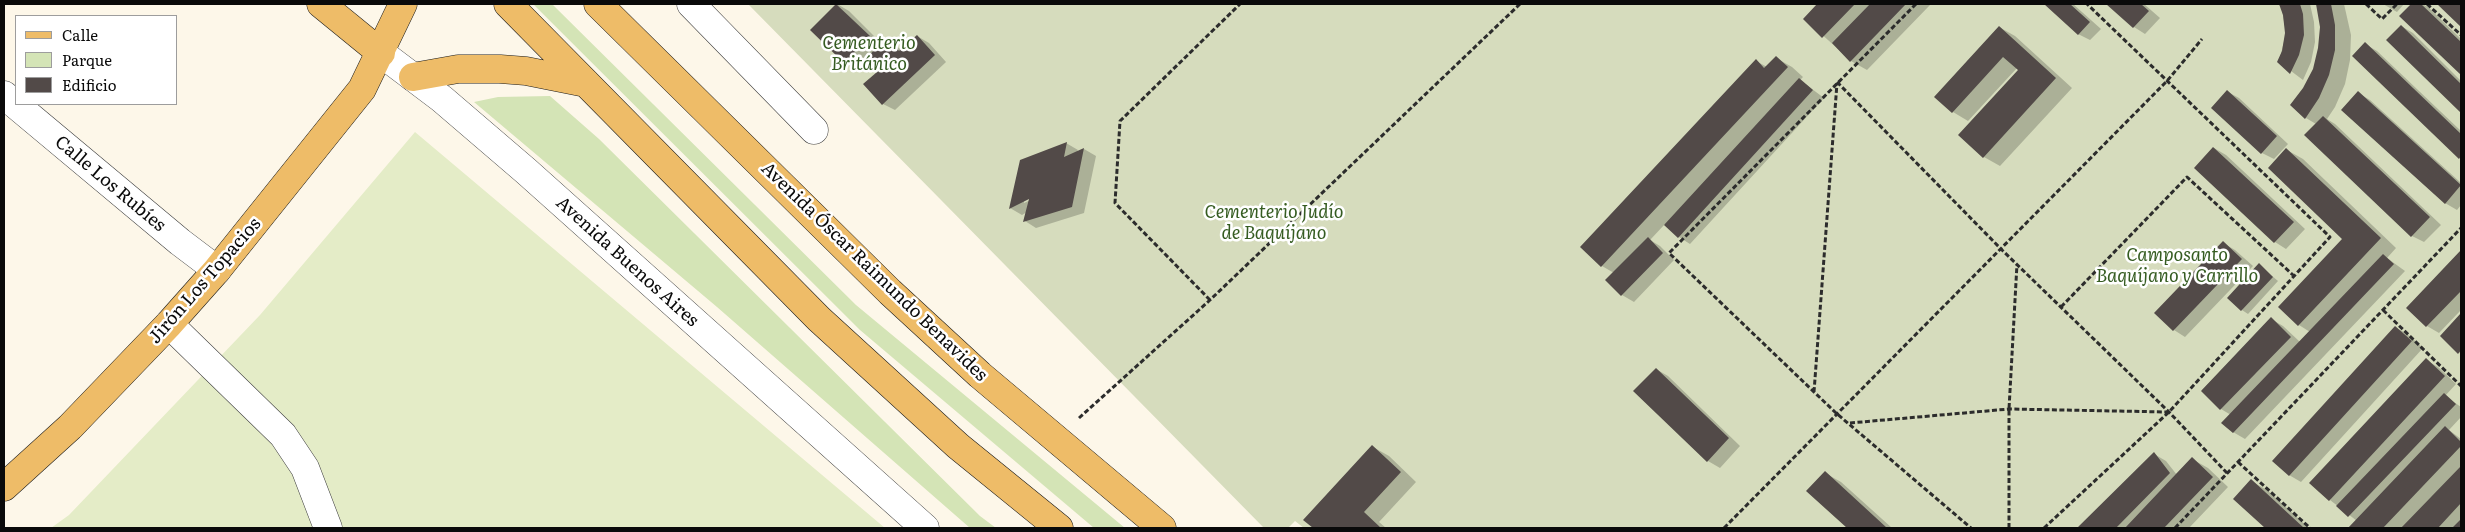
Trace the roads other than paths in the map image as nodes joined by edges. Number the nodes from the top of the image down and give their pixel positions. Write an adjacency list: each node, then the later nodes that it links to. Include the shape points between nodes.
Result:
1 (321, 4): 7 (main road, Avenida Buenos Aires)
2 (387, 4): 7 (main road)
3 (403, 4): 7 (main road, Jirón Los Topacios)
4 (508, 4): 9 (main road)
5 (598, 4): 20 (main road, Avenida Óscar Raimundo Benavides, via 890,292 980,375)
6 (691, 4): 13 (street)
7 (381, 53): 8 (street, Avenida Buenos Aires); 14 (main road, Jirón Los Topacios, via 362,89)
8 (413, 77): 9 (main road, via 458,69 500,69); 18 (street, Avenida Buenos Aires, via 526,171)
9 (586, 83): 19 (main road, via 819,319 958,446)
10 (4, 95): 11 (street, Calle Los Rubíes)
11 (15, 104)
12 (16, 105): 14 (street, Calle Los Rubíes)
13 (814, 130)
14 (217, 270): 15 (main road, Jirón Los Topacios)
15 (169, 324): 16 (main road, Jirón Los Topacios, via 70,427); 17 (street, via 283,435 305,468)
16 (4, 487)
17 (328, 528)
18 (925, 528)
19 (1059, 528)
20 (1162, 528)

